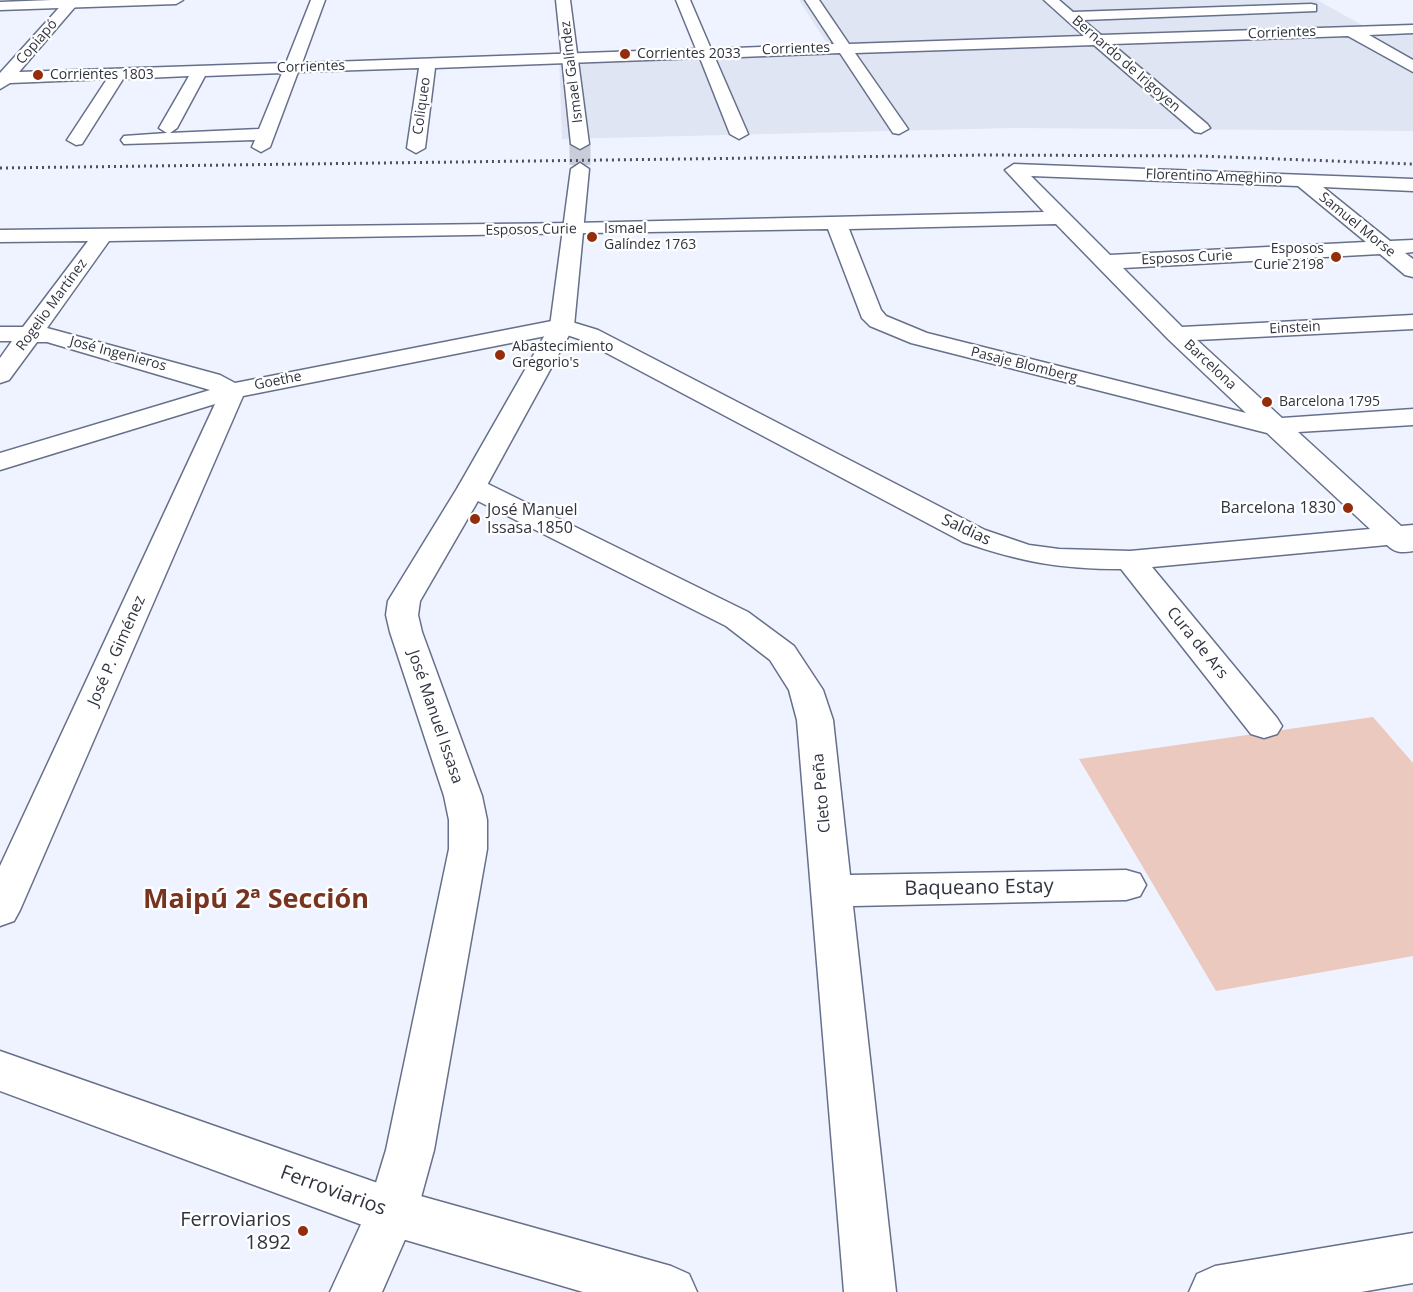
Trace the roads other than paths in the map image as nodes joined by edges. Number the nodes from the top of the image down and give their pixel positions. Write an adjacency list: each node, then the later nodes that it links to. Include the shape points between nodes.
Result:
1 (176, 0): 8 (street)
2 (318, 0): 20 (street)
3 (563, 0): 17 (street, Ismael Galíndez)
4 (683, 0): 16 (street)
5 (812, 0): 15 (street)
6 (1052, 0): 11 (street, Bernardo de Irigoyen)
7 (1298, 0): 10 (street)
8 (72, 2): 9 (street); 23 (street, Copiapó)
9 (0, 6)
10 (1311, 8): 11 (street); 13 (street)
11 (1070, 16): 14 (street, Bernardo de Irigoyen)
12 (1413, 29): 13 (street, Corrientes)
13 (1351, 31): 14 (street, Corrientes); 19 (street)
14 (1096, 38): 15 (street, Corrientes); 25 (street, Bernardo de Irigoyen)
15 (844, 48): 16 (street, Corrientes); 26 (street)
16 (705, 52): 17 (street, Corrientes); 27 (street)
17 (571, 57): 18 (street, Corrientes); 31 (street, Ismael Galíndez)
18 (428, 63): 20 (street, Corrientes); 30 (street, Coliqueo)
19 (1413, 67)
20 (292, 68): 21 (street, Corrientes); 29 (street, via 264,140)
21 (200, 71): 22 (street, Corrientes); 24 (street)
22 (118, 74): 23 (street, Corrientes); 28 (street)
23 (2, 80)
24 (168, 128)
25 (1201, 128)
26 (899, 129)
27 (739, 134)
28 (76, 140)
29 (130, 140)
30 (416, 148)
31 (580, 156): 37 (street, José Manuel Issasa)
32 (1014, 170): 33 (street, Florentino Ameghino); 35 (street, Barcelona)
33 (1302, 180): 34 (street, Florentino Ameghino); 41 (street, Samuel Morse)
34 (1413, 184)
35 (1062, 218): 36 (street, Esposos Curie); 42 (street, Barcelona)
36 (837, 225): 37 (street, Esposos Curie); 52 (street, Pasaje Blomberg, via 870,313 896,330)
37 (574, 229): 38 (street, Esposos Curie); 45 (street, José Manuel Issasa)
38 (103, 235): 39 (street, Esposos Curie); 46 (street, Rogelio Martínez)
39 (0, 236)
40 (1413, 246): 41 (street, Esposos Curie)
41 (1385, 248): 42 (street, Esposos Curie); 43 (street, Samuel Morse)
42 (1106, 262): 48 (street, Barcelona)
43 (1413, 270)
44 (1413, 322): 48 (street, Einstein)
45 (562, 326): 50 (street, Goethe); 54 (street, José Manuel Issasa); 56 (street, Saldias, via 590,335 974,536 1024,553)
46 (32, 333): 47 (street, José Ingenieros); 49 (street, Rogelio Martínez); 50 (street, José Ingenieros, via 211,380)
47 (0, 334)
48 (1176, 334): 52 (street, Barcelona)
49 (0, 375)
50 (232, 391): 53 (street, Goethe); 60 (street, José P. Giménez)
51 (1413, 417): 52 (street)
52 (1275, 426): 55 (street, Barcelona)
53 (0, 462)
54 (472, 487): 59 (street, Cleto Peña, via 737,619 782,653 806,690 815,720); 62 (street, José Manuel Issasa, via 404,601 402,615 463,796 468,849 410,1150)
55 (1406, 541): 56 (street, Saldias)
56 (1130, 560): 57 (street, Cura de Ars)
57 (1264, 726)
58 (1126, 885): 59 (street, Baqueano Estay)
59 (832, 891): 67 (street, Cleto Peña)
60 (0, 910)
61 (0, 1071): 62 (street, Ferroviarios)
62 (392, 1212): 65 (street, José Manuel Issasa); 66 (street, Ferroviarios)
63 (1413, 1258): 64 (street)
64 (1318, 1283): 68 (street)
65 (356, 1292)
66 (671, 1292)
67 (870, 1292)
68 (1215, 1292)

